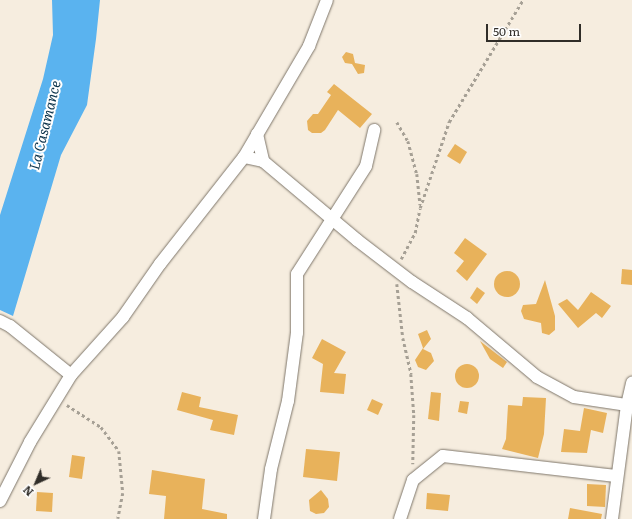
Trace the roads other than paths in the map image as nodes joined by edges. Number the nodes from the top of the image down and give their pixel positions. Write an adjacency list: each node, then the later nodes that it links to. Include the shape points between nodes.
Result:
1 (327, 0): 3 (street, via 309,46)
2 (374, 130): 6 (street, via 366,166)
3 (257, 134): 4 (street); 5 (street)
4 (244, 157): 5 (street); 8 (street, via 160,264 123,317)
5 (263, 161): 6 (street)
6 (332, 219): 10 (street, via 396,269 468,318 537,377 574,397); 13 (street, via 297,274 297,333 288,401 271,469)
7 (5, 324): 8 (street)
8 (71, 375): 12 (street, via 30,442)
9 (632, 383): 10 (street)
10 (626, 405): 11 (street)
11 (616, 476): 14 (street, via 443,456 413,480); 15 (street)
12 (0, 501)
13 (264, 519)
14 (400, 519)
15 (612, 519)

